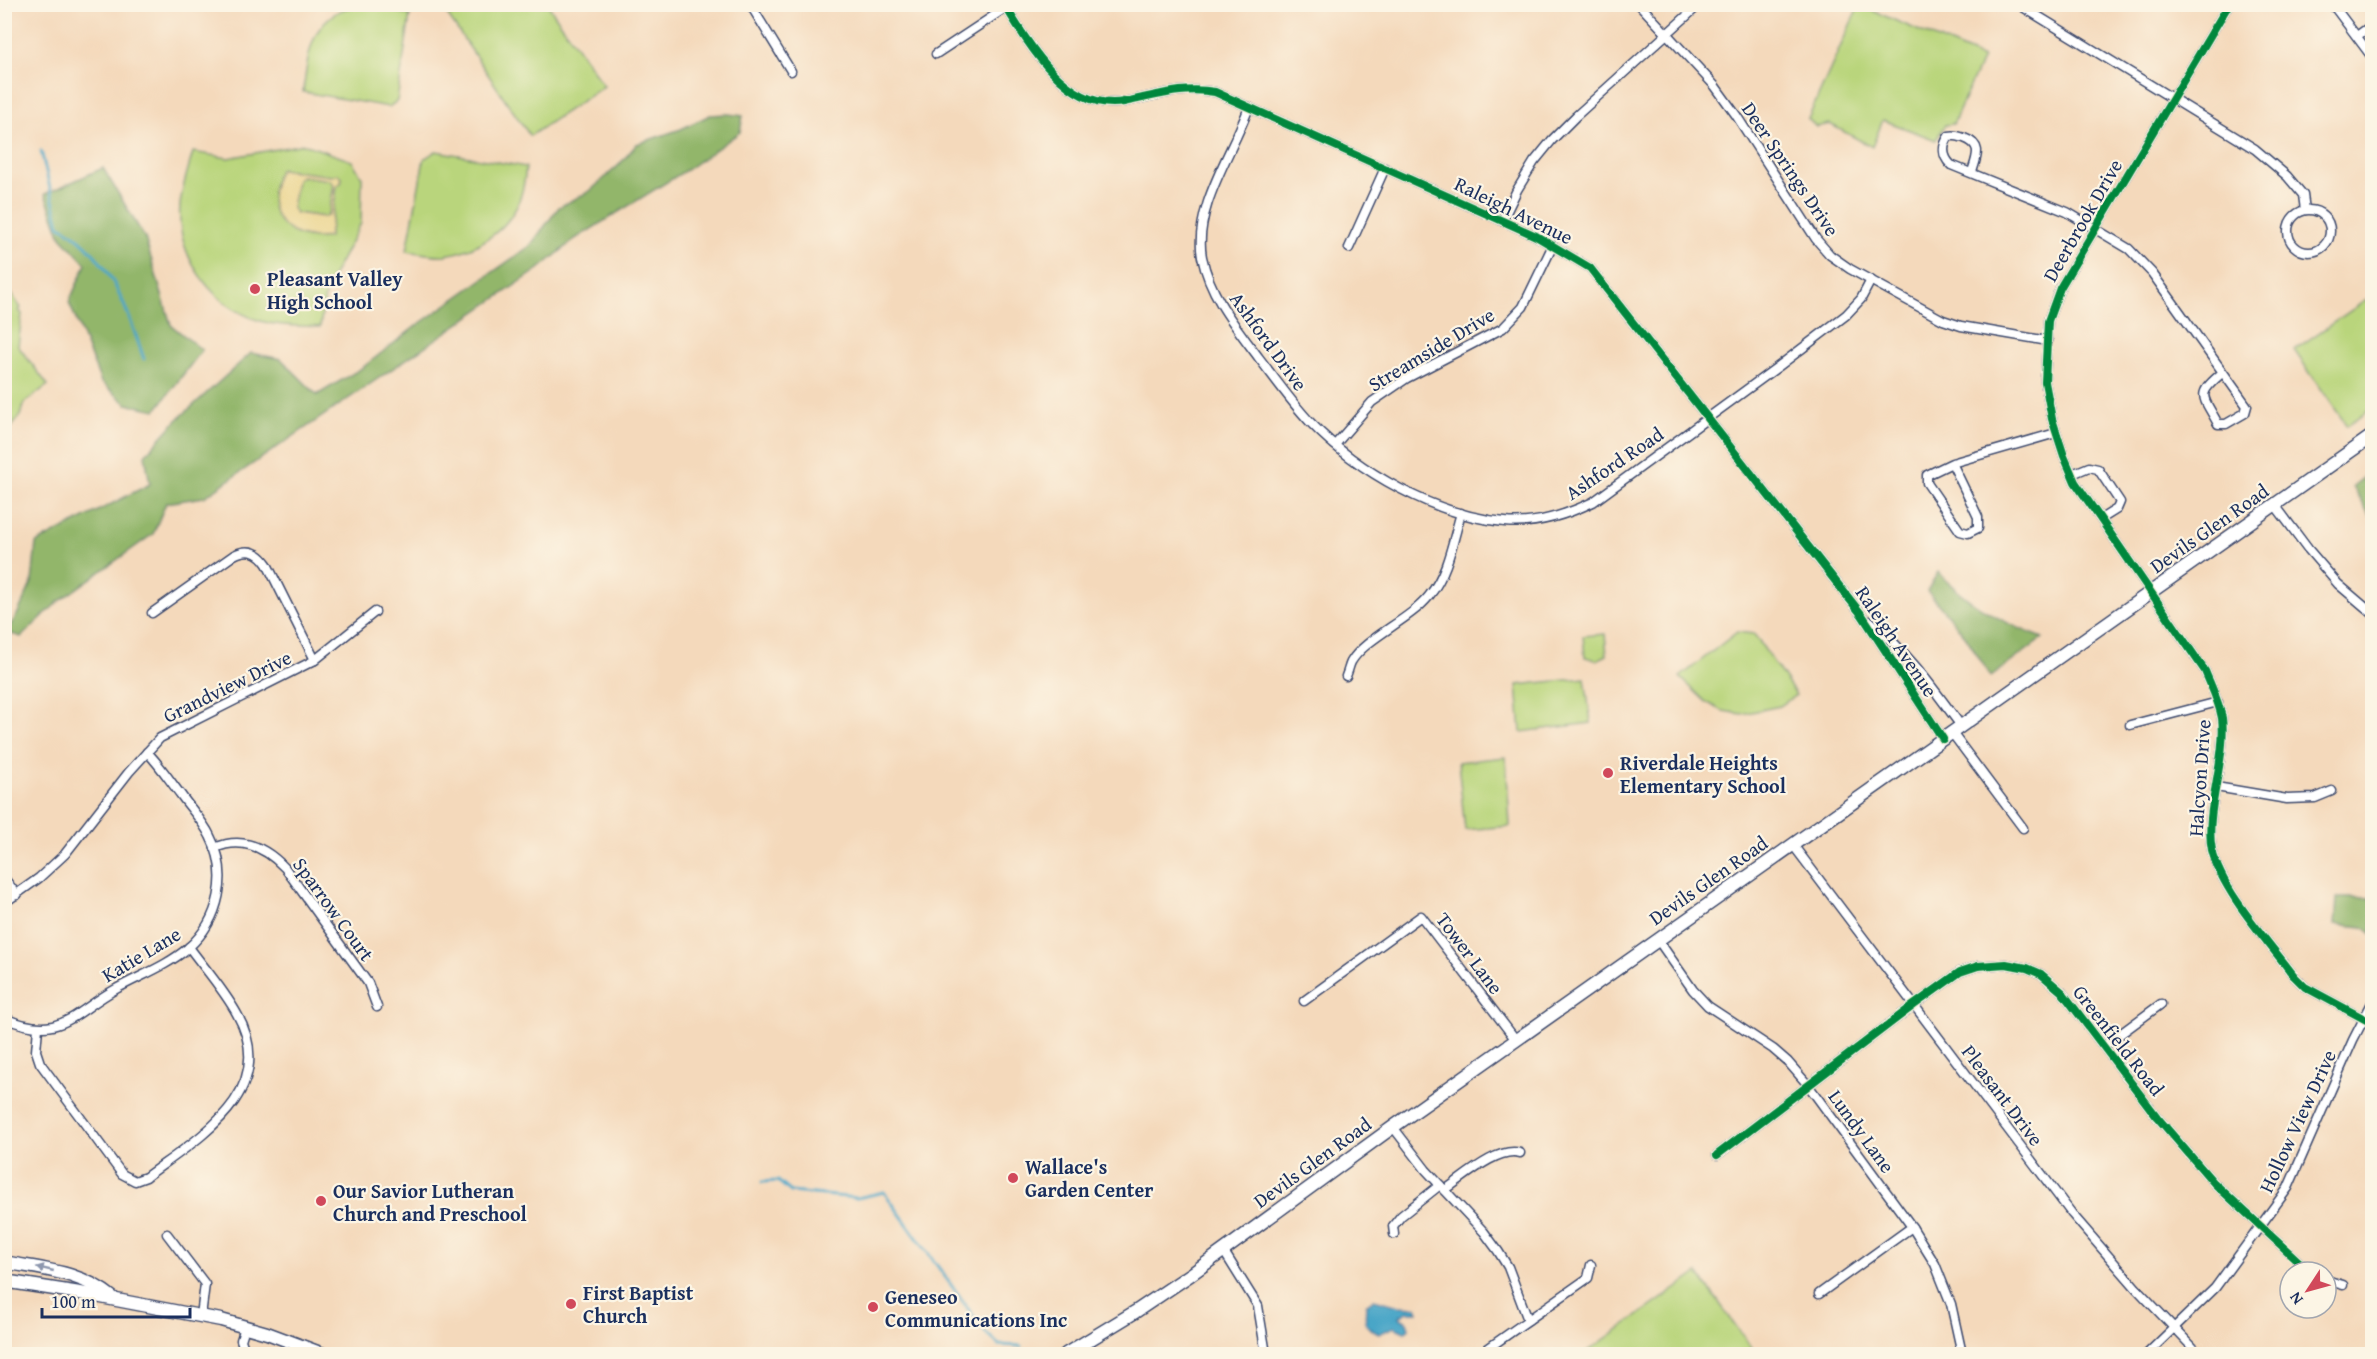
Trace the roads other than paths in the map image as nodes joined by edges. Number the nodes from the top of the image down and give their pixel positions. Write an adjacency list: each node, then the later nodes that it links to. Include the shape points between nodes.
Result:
1 (750, 4): 13 (street)
2 (1639, 4): 9 (street, Deer Springs Drive)
3 (1700, 4): 9 (street)
4 (2018, 4): 14 (street)
5 (2229, 4): 14 (street, Deerbrook Drive)
6 (2330, 4): 10 (street)
7 (1008, 6): 11 (street); 15 (street, Raleigh Avenue, via 1049,69 1062,83 1089,97 1121,102 1198,89)
8 (2373, 25): 10 (street)
9 (1668, 34): 19 (street, via 1552,140 1534,162); 23 (street, Deer Springs Drive, via 1736,115 1816,239 1830,255)
10 (2356, 36): 12 (street)
11 (936, 54)
12 (2373, 57)
13 (791, 71)
14 (2172, 99): 18 (street, via 2255,150 2287,176 2303,195); 20 (street, Deerbrook Drive)
15 (1250, 107): 16 (street, Raleigh Avenue); 29 (street, Ashford Drive, via 1214,185 1202,222 1202,255 1223,310 1294,404)
16 (1385, 168): 19 (street, Raleigh Avenue); 22 (street)
17 (1972, 172): 17 (street, via 1951,165 1944,157 1949,136 1973,141 1977,146); 20 (street, via 2067,212)
18 (2305, 210): 18 (street, via 2292,218 2287,231 2296,249 2310,253 2325,246 2330,232 2321,214)
19 (1502, 221): 21 (street, Raleigh Avenue)
20 (2094, 228): 24 (street, Deerbrook Drive, via 2060,288 2049,321); 25 (street, via 2129,249 2152,273)
21 (1553, 245): 26 (street, Raleigh Avenue, via 1590,268); 29 (street, Streamside Drive, via 1523,307 1503,328 1407,378 1372,402)
22 (1349, 248)
23 (1871, 280): 24 (street, Deer Springs Drive, via 1943,320); 26 (street, Ashford Road, via 1846,315)
24 (2048, 341): 27 (street, Deerbrook Drive, via 2046,382)
25 (2222, 373): 25 (street, via 2247,406 2245,413 2226,424 2218,424 2203,392)
26 (1706, 418): 33 (street, Ashford Road, via 1593,502 1571,513 1507,522); 39 (street, Raleigh Avenue)
27 (2056, 433): 30 (street); 31 (street, Deerbrook Drive)
28 (2373, 436): 32 (main road, Devils Glen Road)
29 (1335, 446): 33 (street, Ashford Road, via 1382,478 1437,506)
30 (1952, 463): 30 (street, via 1927,475 1927,483 1960,531 1968,533 1978,528 1978,517)
31 (2072, 474): 34 (street, Deerbrook Drive); 34 (street, via 2089,467 2098,469 2120,502 2117,509)
32 (2275, 505): 35 (main road, Devils Glen Road); 38 (street, via 2338,584)
33 (1461, 513): 41 (street, via 1449,555 1432,593 1369,644 1351,662)
34 (2101, 519): 35 (street, Deerbrook Drive)
35 (2152, 592): 42 (street, Halcyon Drive, via 2205,671); 44 (main road, Devils Glen Road)
36 (375, 612): 40 (street, Grandview Drive)
37 (152, 613): 40 (street, via 240,551 255,552 267,564)
38 (2373, 613)
39 (1862, 615): 44 (street, Raleigh Avenue); 44 (street, Raleigh Avenue, via 1891,638 1921,671)
40 (315, 660): 45 (street, Grandview Drive, via 171,731)
41 (1347, 676)
42 (2218, 702): 43 (street); 46 (street, Halcyon Drive, via 2222,719)
43 (2130, 725)
44 (1952, 733): 48 (street); 49 (main road, Devils Glen Road)
45 (147, 752): 50 (street, Katie Lane, via 204,827); 52 (street, Grandview Drive, via 56,864)
46 (2216, 787): 47 (street, via 2287,799 2315,798); 62 (street, Halcyon Drive, via 2212,849 2229,889 2305,987)
47 (2332, 791)
48 (2024, 828)
49 (1793, 845): 54 (main road, Devils Glen Road); 59 (street, Pleasant Drive)
50 (215, 848): 55 (street, Katie Lane, via 221,876 217,907); 60 (street, Sparrow Court, via 242,842 275,857 368,983)
51 (4, 878): 52 (street)
52 (17, 895): 53 (street, Grandview Drive)
53 (4, 903)
54 (1658, 940): 64 (main road, Devils Glen Road); 66 (street, Lundy Lane, via 1708,1006 1773,1049)
55 (189, 947): 63 (street, Katie Lane, via 64,1023); 63 (street, via 239,1016 249,1051 245,1079 232,1107 212,1127 146,1177 135,1180 122,1174 40,1063 36,1051)
56 (1304, 1001): 64 (street, Tower Lane, via 1421,916)
57 (2161, 1004): 65 (street)
58 (2373, 1004): 62 (street, Hollow View Drive)
59 (1914, 1005): 65 (street, Greenfield Road, via 1969,969 2006,964 2027,968 2062,992); 66 (street, Greenfield Road); 87 (street, Pleasant Drive, via 2072,1214)
60 (377, 1007)
61 (4, 1018): 63 (street, Katie Lane)
62 (2368, 1021): 72 (street, Hollow View Drive, via 2288,1188)
63 (38, 1028)
64 (1516, 1040): 67 (main road, Devils Glen Road)
65 (2104, 1046): 72 (street, Greenfield Road, via 2183,1148)
66 (1808, 1085): 69 (street, Greenfield Road); 71 (street, Lundy Lane)
67 (1393, 1127): 70 (street); 75 (main road, Devils Glen Road)
68 (1520, 1153): 70 (street, via 1513,1151 1492,1158)
69 (1717, 1155)
70 (1442, 1188): 74 (street, via 1401,1216 1393,1226); 85 (street, via 1498,1251)
71 (1912, 1227): 82 (street); 93 (street, Lundy Lane, via 1951,1304)
72 (2260, 1227): 76 (street, Greenfield Road); 87 (street, Hollow View Drive, via 2215,1288)
73 (166, 1234): 84 (street, via 205,1284)
74 (1394, 1234)
75 (1223, 1250): 90 (main road, Devils Glen Road, via 1135,1312); 91 (street, via 1258,1306)
76 (2297, 1260)
77 (4, 1262): 83 (main road, one-way to 77, via 96,1284 79,1278)
78 (1591, 1265): 85 (street, via 1588,1278)
79 (4, 1281): 83 (main road)
80 (2338, 1284): 81 (street)
81 (2343, 1285)
82 (1819, 1294)
83 (116, 1301): 84 (main road)
84 (201, 1316): 86 (main road)
85 (1528, 1320): 92 (street)
86 (245, 1327): 88 (street, via 241,1340); 89 (main road)
87 (2174, 1329): 94 (street, Hollow View Drive); 95 (street, Pleasant Drive)
88 (246, 1354)
89 (323, 1354)
90 (1066, 1354)
91 (1266, 1354)
92 (1480, 1354)
93 (1962, 1354)
94 (2147, 1354)
95 (2199, 1354)

